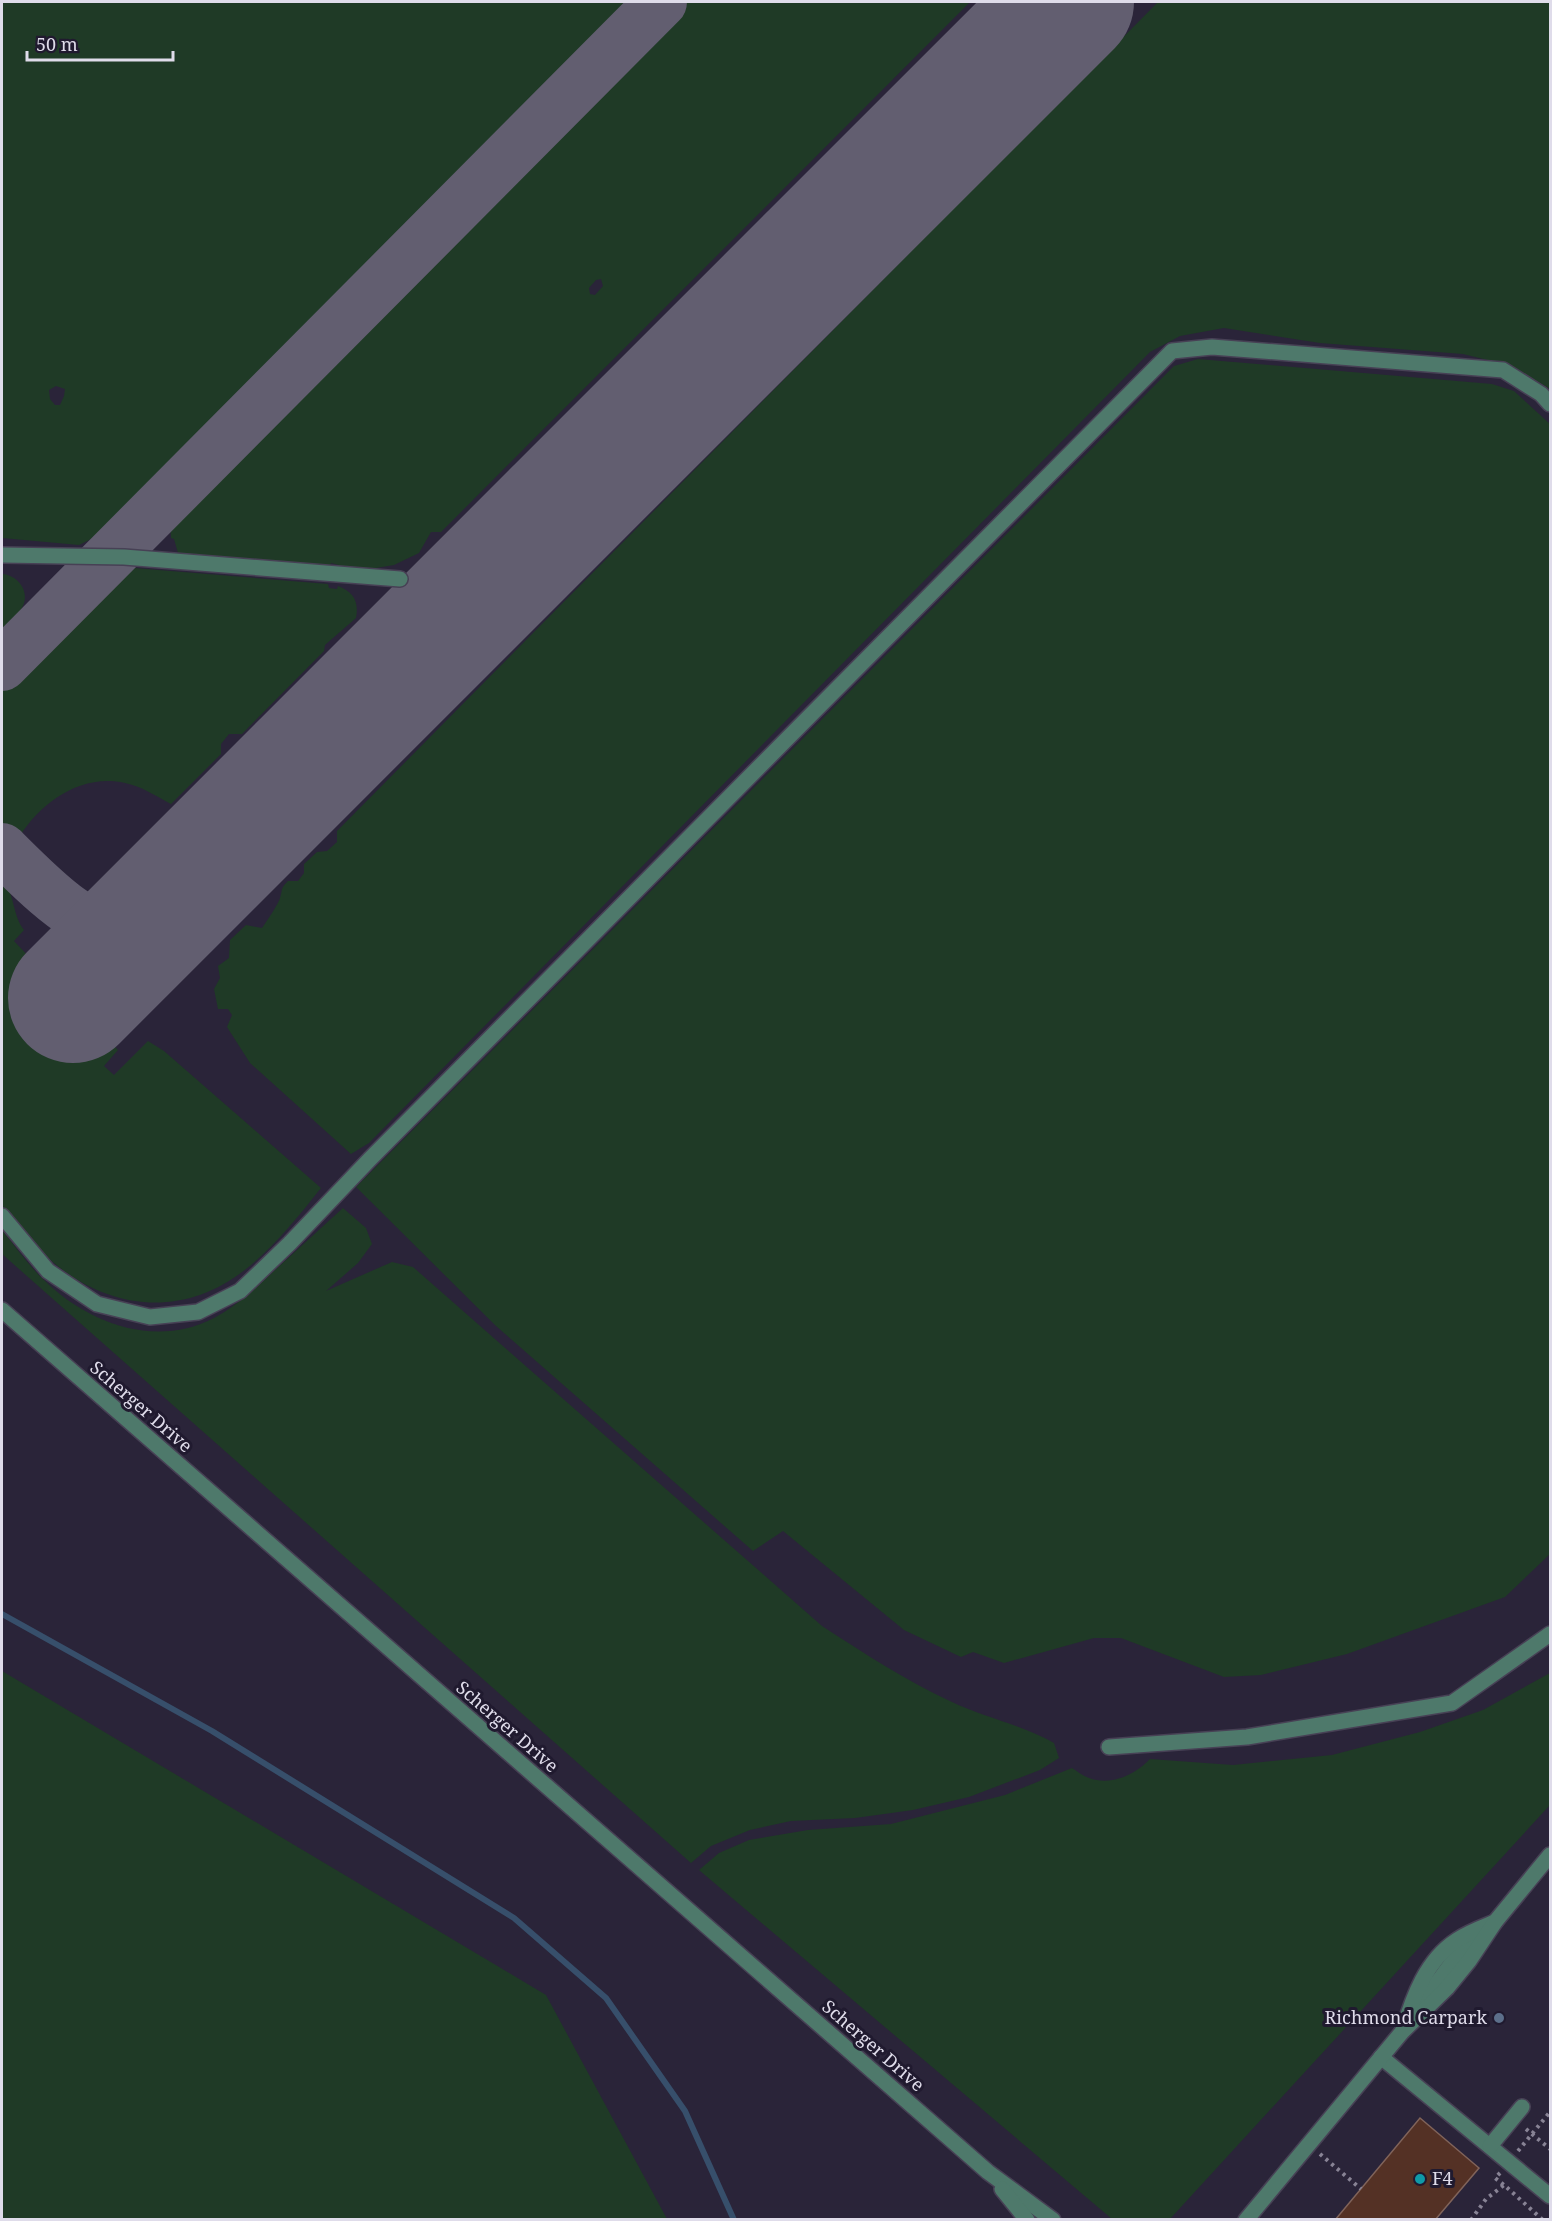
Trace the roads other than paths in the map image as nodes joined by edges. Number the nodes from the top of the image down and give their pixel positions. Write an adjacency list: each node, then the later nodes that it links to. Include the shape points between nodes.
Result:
1 (1551, 404): 4 (street, via 1503,370 1212,346 1172,351 240,1291 198,1312 150,1317 97,1304 48,1271)
2 (2, 555): 3 (street, via 124,557)
3 (400, 579)
4 (2, 1216)
5 (2, 1310): 14 (street, Scherger Drive)
6 (1551, 1634): 7 (street, via 1452,1703 1247,1737)
7 (1109, 1747)
8 (1551, 1855): 9 (street)
9 (1495, 1922): 10 (street, via 1447,1988); 10 (street, via 1456,1941 1440,1955 1418,1987)
10 (1402, 2032): 11 (street)
11 (1382, 2057): 13 (street); 18 (street)
12 (1518, 2112): 13 (street)
13 (1490, 2146): 15 (street)
14 (988, 2172): 16 (street, Scherger Drive); 17 (street, Scherger Drive)
15 (1551, 2196)
16 (1027, 2220)
17 (1053, 2220)
18 (1246, 2220)

